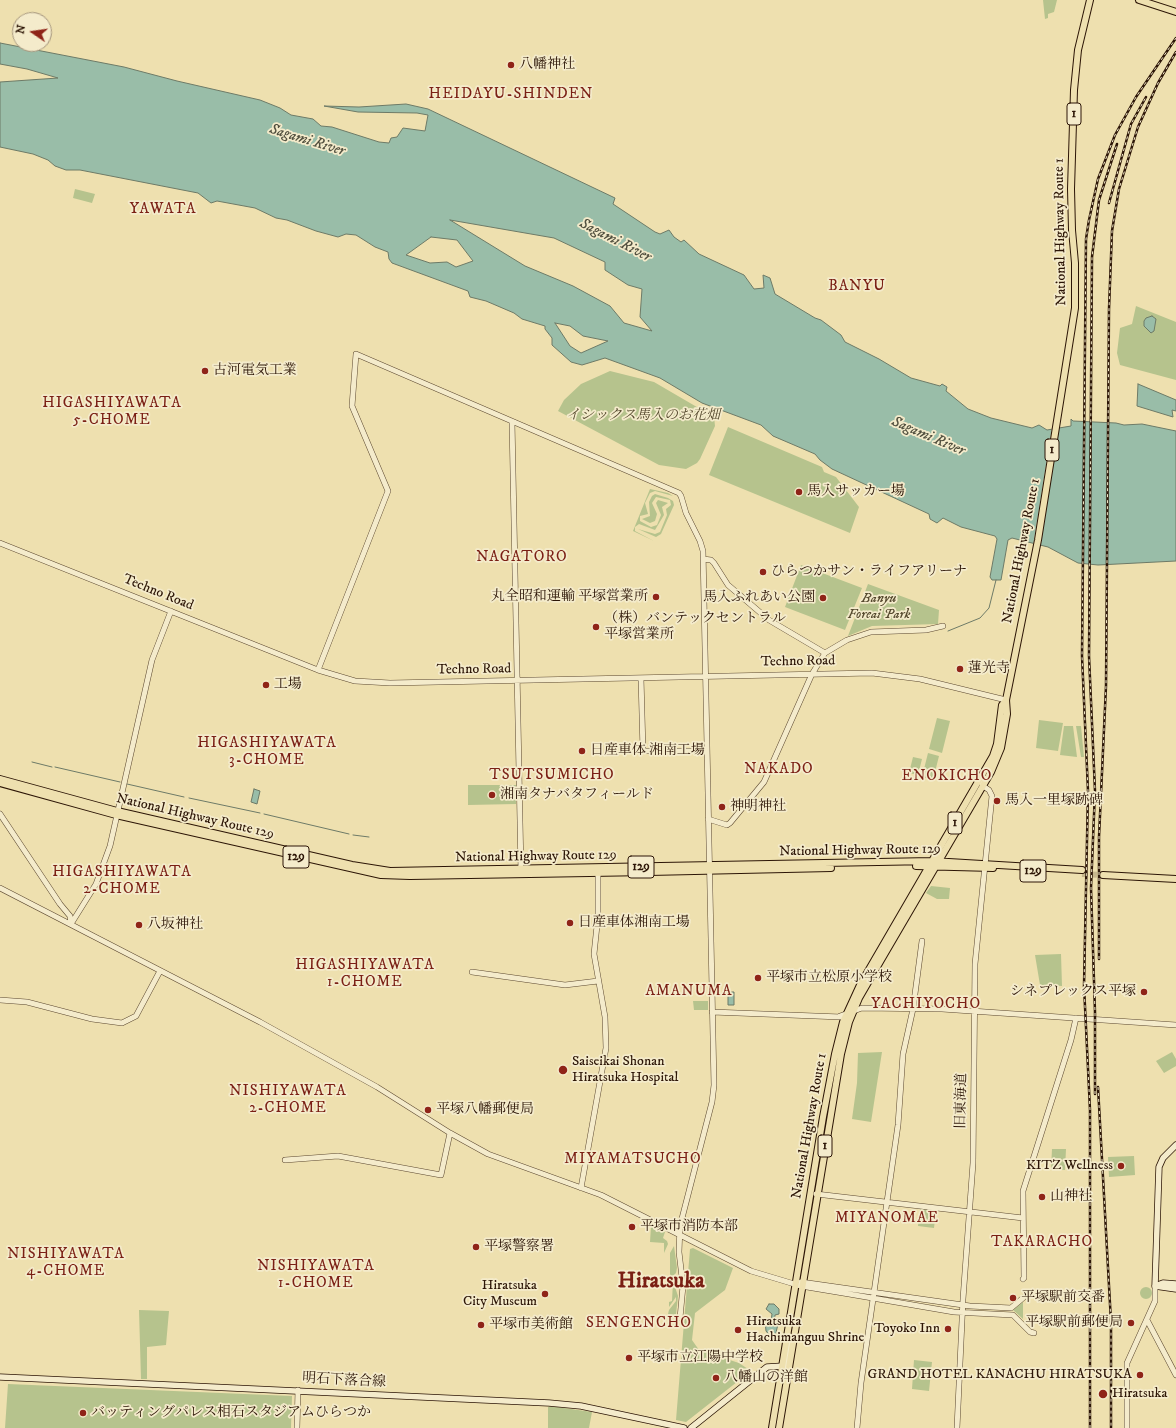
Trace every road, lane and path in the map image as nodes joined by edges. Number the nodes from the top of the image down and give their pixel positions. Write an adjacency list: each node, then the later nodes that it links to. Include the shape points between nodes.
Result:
1 (1090, 0): 15 (main road, National Highway Route 1 / 1, via 1078,50 1074,90 1071,202 1075,308 1038,540)
2 (1139, 0): 3 (main road)
3 (1176, 12)
4 (512, 422): 6 (street, via 679,494 700,541); 10 (street, via 356,354 352,406 388,491); 14 (street)
5 (0, 543): 7 (street, Techno Road)
6 (703, 560): 9 (street, via 711,560 728,585 777,625); 12 (street)
7 (171, 611): 10 (street, Techno Road); 21 (street, via 152,660)
8 (943, 626): 9 (street, via 926,630 871,632 847,640)
9 (825, 653): 11 (street)
10 (318, 670): 14 (street, Techno Road, via 372,683)
11 (812, 674): 12 (street, Techno Road); 15 (street, Techno Road, via 887,673); 23 (street, via 764,782 730,823)
12 (705, 677): 13 (street, Techno Road); 16 (street)
13 (641, 678): 14 (street, Techno Road); 16 (street, via 643,751)
14 (517, 681): 28 (street)
15 (1006, 700): 18 (main road, National Highway Route 1 / 1, via 1002,705 997,744); 20 (main road, National Highway Route 1 / 1, via 1007,714 998,759)
16 (707, 751): 23 (street)
17 (0, 779): 21 (main road, National Highway Route 129 / 129)
18 (980, 779): 20 (street, 旧東海道); 24 (main road, National Highway Route 1 / 1)
19 (0, 783): 21 (main road, National Highway Route 129 / 129)
20 (982, 786): 24 (main road, National Highway Route 1 / 1); 25 (street, 旧東海道, via 989,790 992,796)
21 (117, 813): 28 (main road, National Highway Route 129 / 129, via 368,873 400,876); 33 (street, via 110,846 96,884)
22 (0, 814): 33 (street, via 70,916)
23 (708, 819): 26 (street)
24 (934, 864): 25 (main road, National Highway Route 129 / 129); 26 (main road, National Highway Route 129 / 129); 39 (main road, National Highway Route 1 / 1)
25 (984, 866): 29 (main road, National Highway Route 129 / 129); 41 (street, 旧東海道, via 975,964)
26 (709, 868): 27 (main road, National Highway Route 129 / 129); 42 (street)
27 (598, 870): 28 (main road, National Highway Route 129 / 129); 37 (street, via 598,916 594,948)
28 (521, 872)
29 (1082, 872)
30 (1176, 876): 31 (main road, via 1103,874)
31 (1176, 879)
32 (0, 888): 33 (street)
33 (71, 924): 35 (street)
34 (922, 941): 40 (street)
35 (160, 971): 38 (street, via 136,1016 122,1023 92,1019 27,1002); 46 (street, via 253,1018 377,1087)
36 (472, 972): 37 (street, via 565,985)
37 (598, 981): 49 (street, via 606,1026 606,1048)
38 (0, 1000)
39 (854, 1008): 40 (street); 43 (main road, National Highway Route 1 / 1)
40 (913, 1009): 41 (street); 51 (street, via 903,1054 898,1125)
41 (975, 1010): 44 (street); 52 (street, 旧東海道)
42 (712, 1012): 43 (street); 54 (street, via 712,1102)
43 (845, 1018): 50 (main road, National Highway Route 1 / 1, via 835,1054)
44 (1076, 1018): 45 (street); 53 (street, via 1024,1188)
45 (1176, 1025)
46 (450, 1133): 48 (street, via 441,1175 338,1156); 49 (street, via 504,1161)
47 (1176, 1145): 59 (main road, via 1163,1158 1160,1167)
48 (285, 1160)
49 (581, 1188): 54 (street, via 601,1195)
50 (814, 1194): 51 (street); 57 (main road, National Highway Route 1 / 1)
51 (887, 1202): 52 (street); 62 (street)
52 (970, 1211): 53 (street); 64 (street, 旧東海道)
53 (1023, 1218): 55 (street)
54 (679, 1234): 56 (street, via 751,1271); 66 (street, via 683,1286)
55 (1023, 1278)
56 (789, 1282): 57 (street); 61 (street)
57 (800, 1284): 61 (main road, National Highway Route 1 / 1); 62 (street); 69 (main road, National Highway Route 1 / 1)
58 (1176, 1284): 59 (main road, via 1163,1283)
59 (1155, 1286): 60 (main road); 67 (street, via 1155,1301)
60 (1176, 1289)
61 (794, 1292): 70 (main road, National Highway Route 1 / 1)
62 (874, 1295): 64 (street); 65 (street); 82 (street, via 860,1383)
63 (1023, 1298): 64 (street, via 1011,1308)
64 (963, 1306): 65 (street, 旧東海道)
65 (963, 1313): 68 (street, via 1013,1315); 83 (street, 旧東海道)
66 (680, 1318)
67 (1147, 1320): 71 (street); 84 (street, via 1127,1363)
68 (1034, 1333)
69 (793, 1337): 70 (main road, via 786,1364); 73 (main road, National Highway Route 1 / 1)
70 (783, 1366): 75 (main road, National Highway Route 1 / 1); 79 (main road, via 764,1369)
71 (1176, 1375)
72 (0, 1377): 74 (main road, 明石下落合線)
73 (787, 1378): 75 (main road, via 783,1381); 81 (main road, National Highway Route 1 / 1)
74 (298, 1390): 76 (main road, 明石下落合線, via 560,1403); 77 (street)
75 (778, 1394): 80 (main road, National Highway Route 1 / 1)
76 (671, 1426): 78 (main road, 明石下落合線)
77 (297, 1428)
78 (684, 1428)
79 (691, 1428)
80 (772, 1428)
81 (778, 1428)
82 (857, 1428)
83 (957, 1428)
84 (1127, 1428)

